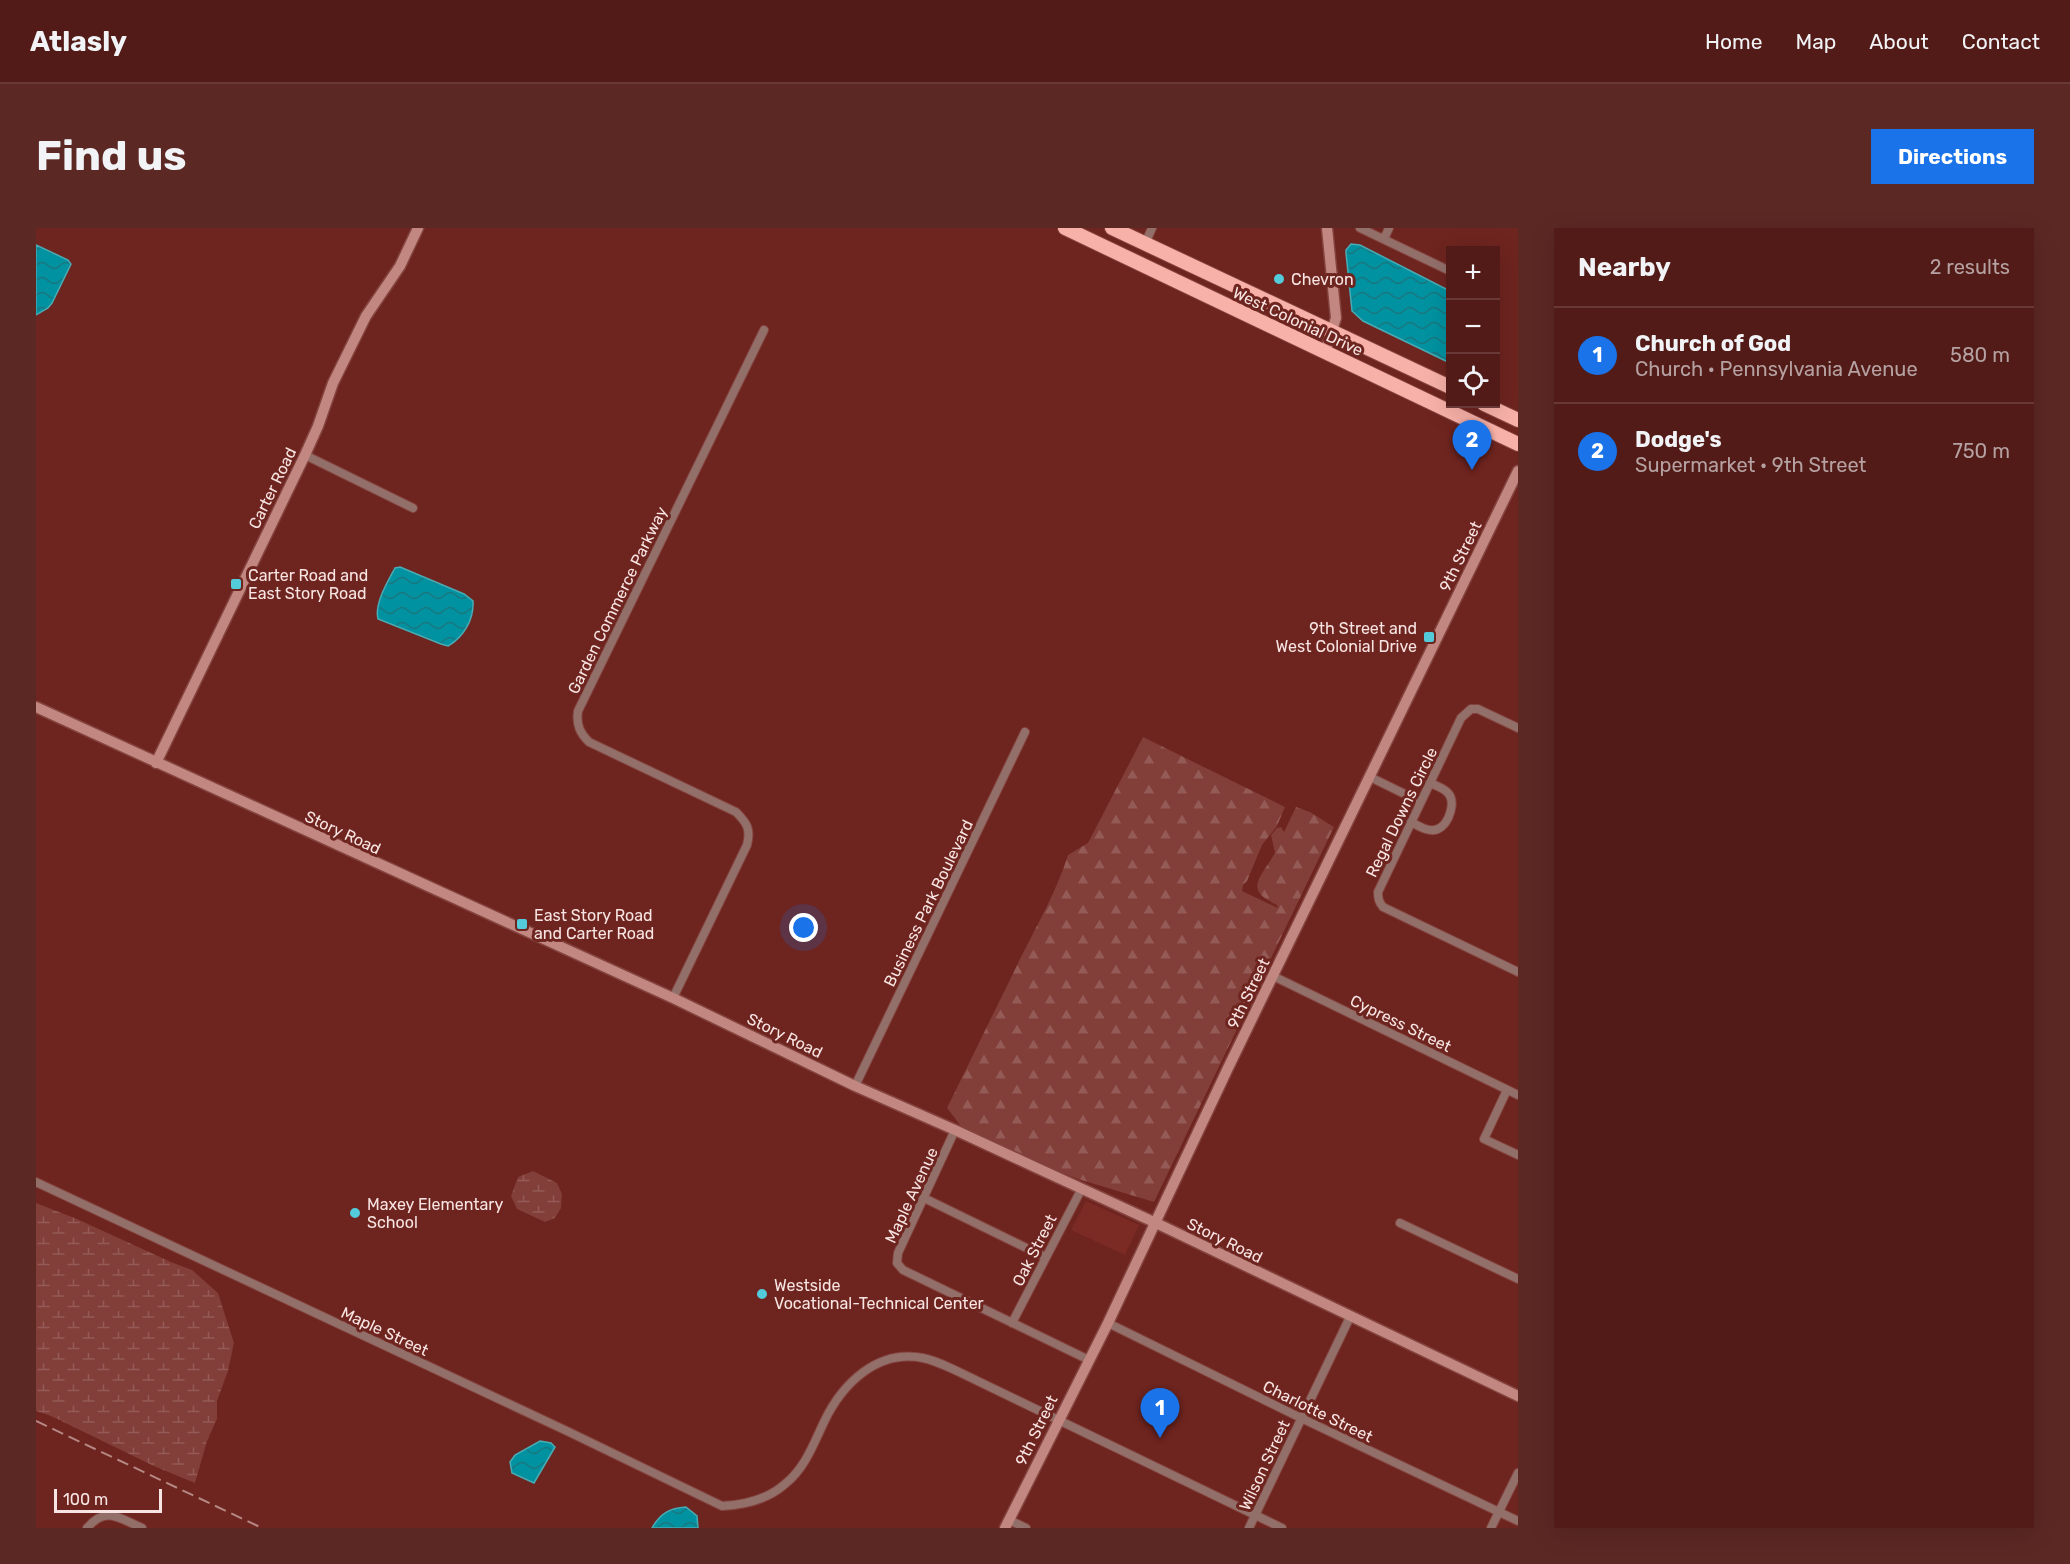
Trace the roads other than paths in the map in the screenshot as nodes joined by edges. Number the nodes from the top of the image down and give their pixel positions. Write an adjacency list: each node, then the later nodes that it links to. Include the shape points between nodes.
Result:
1 (418, 228): 18 (street, Carter Road, via 400,266 366,316 333,383)
2 (1066, 228): 9 (highway, via 1127,249); 13 (highway, West Colonial Drive)
3 (1112, 228): 9 (highway, West Colonial Drive)
4 (1152, 228): 9 (street)
5 (1327, 228): 12 (street, via 1336,318)
6 (1360, 228): 8 (street)
7 (1389, 228): 8 (street)
8 (1384, 239): 10 (street)
9 (1145, 244): 12 (highway, West Colonial Drive)
10 (1446, 269)
11 (764, 330): 31 (street, Garden Commerce Parkway, via 576,720 580,734 589,742 736,812 750,832)
12 (1332, 332): 13 (street); 14 (highway, West Colonial Drive)
13 (1325, 352): 17 (highway, West Colonial Drive)
14 (1446, 385)
15 (1492, 408): 16 (highway)
16 (1518, 420)
17 (1518, 444)
18 (305, 455): 20 (street); 24 (street, Carter Road)
19 (1518, 471): 25 (street, 9th Street)
20 (413, 508)
21 (36, 707): 24 (street, Story Road)
22 (1518, 728): 26 (street, Regal Downs Circle, via 1478,709 1466,712)
23 (1025, 732): 32 (street, Business Park Boulevard)
24 (156, 763): 31 (street, Story Road)
25 (1370, 777): 27 (street); 30 (street, 9th Street)
26 (1430, 783): 27 (street, Regal Downs Circle); 28 (street, via 1452,799 1444,824 1431,830)
27 (1421, 802): 28 (street, Regal Downs Circle)
28 (1411, 822): 29 (street, Regal Downs Circle, via 1378,892 1379,902)
29 (1518, 972)
30 (1273, 975): 33 (street, Cypress Street); 40 (street, 9th Street)
31 (673, 998): 32 (street, Story Road)
32 (855, 1086): 35 (street, Story Road)
33 (1508, 1090): 34 (street, Cypress Street); 36 (street, via 1484,1139)
34 (1518, 1095)
35 (955, 1130): 38 (street, Story Road); 39 (street, Maple Avenue)
36 (1518, 1155)
37 (36, 1182): 50 (street, Maple Street, via 722,1506 762,1499 785,1485 806,1461 825,1419 852,1380 871,1366 894,1357 923,1358)
38 (1081, 1190): 40 (street, Story Road); 42 (street, Oak Street)
39 (924, 1198): 42 (street); 45 (street, Maple Avenue, via 897,1263 903,1270)
40 (1156, 1223): 44 (street, Story Road); 46 (street, 9th Street)
41 (1400, 1223): 43 (street)
42 (1045, 1257): 45 (street, Oak Street)
43 (1518, 1280)
44 (1350, 1317): 48 (street, Story Road); 49 (street, Wilson Street)
45 (1012, 1323): 47 (street)
46 (1108, 1323): 47 (street, 9th Street); 49 (street, Charlotte Street)
47 (1089, 1360): 50 (street, 9th Street)
48 (1518, 1396)
49 (1301, 1418): 52 (street, Charlotte Street); 53 (street, Wilson Street)
50 (1058, 1419): 53 (street); 55 (street, 9th Street)
51 (1518, 1473): 52 (street)
52 (1499, 1512): 54 (street, Charlotte Street); 61 (street)
53 (1256, 1515): 59 (street, Wilson Street); 60 (street)
54 (1518, 1521)
55 (1007, 1524): 58 (street)
56 (87, 1528): 57 (street, via 104,1515 117,1516)
57 (142, 1528)
58 (1026, 1528)
59 (1249, 1528)
60 (1282, 1528)
61 (1491, 1528)

